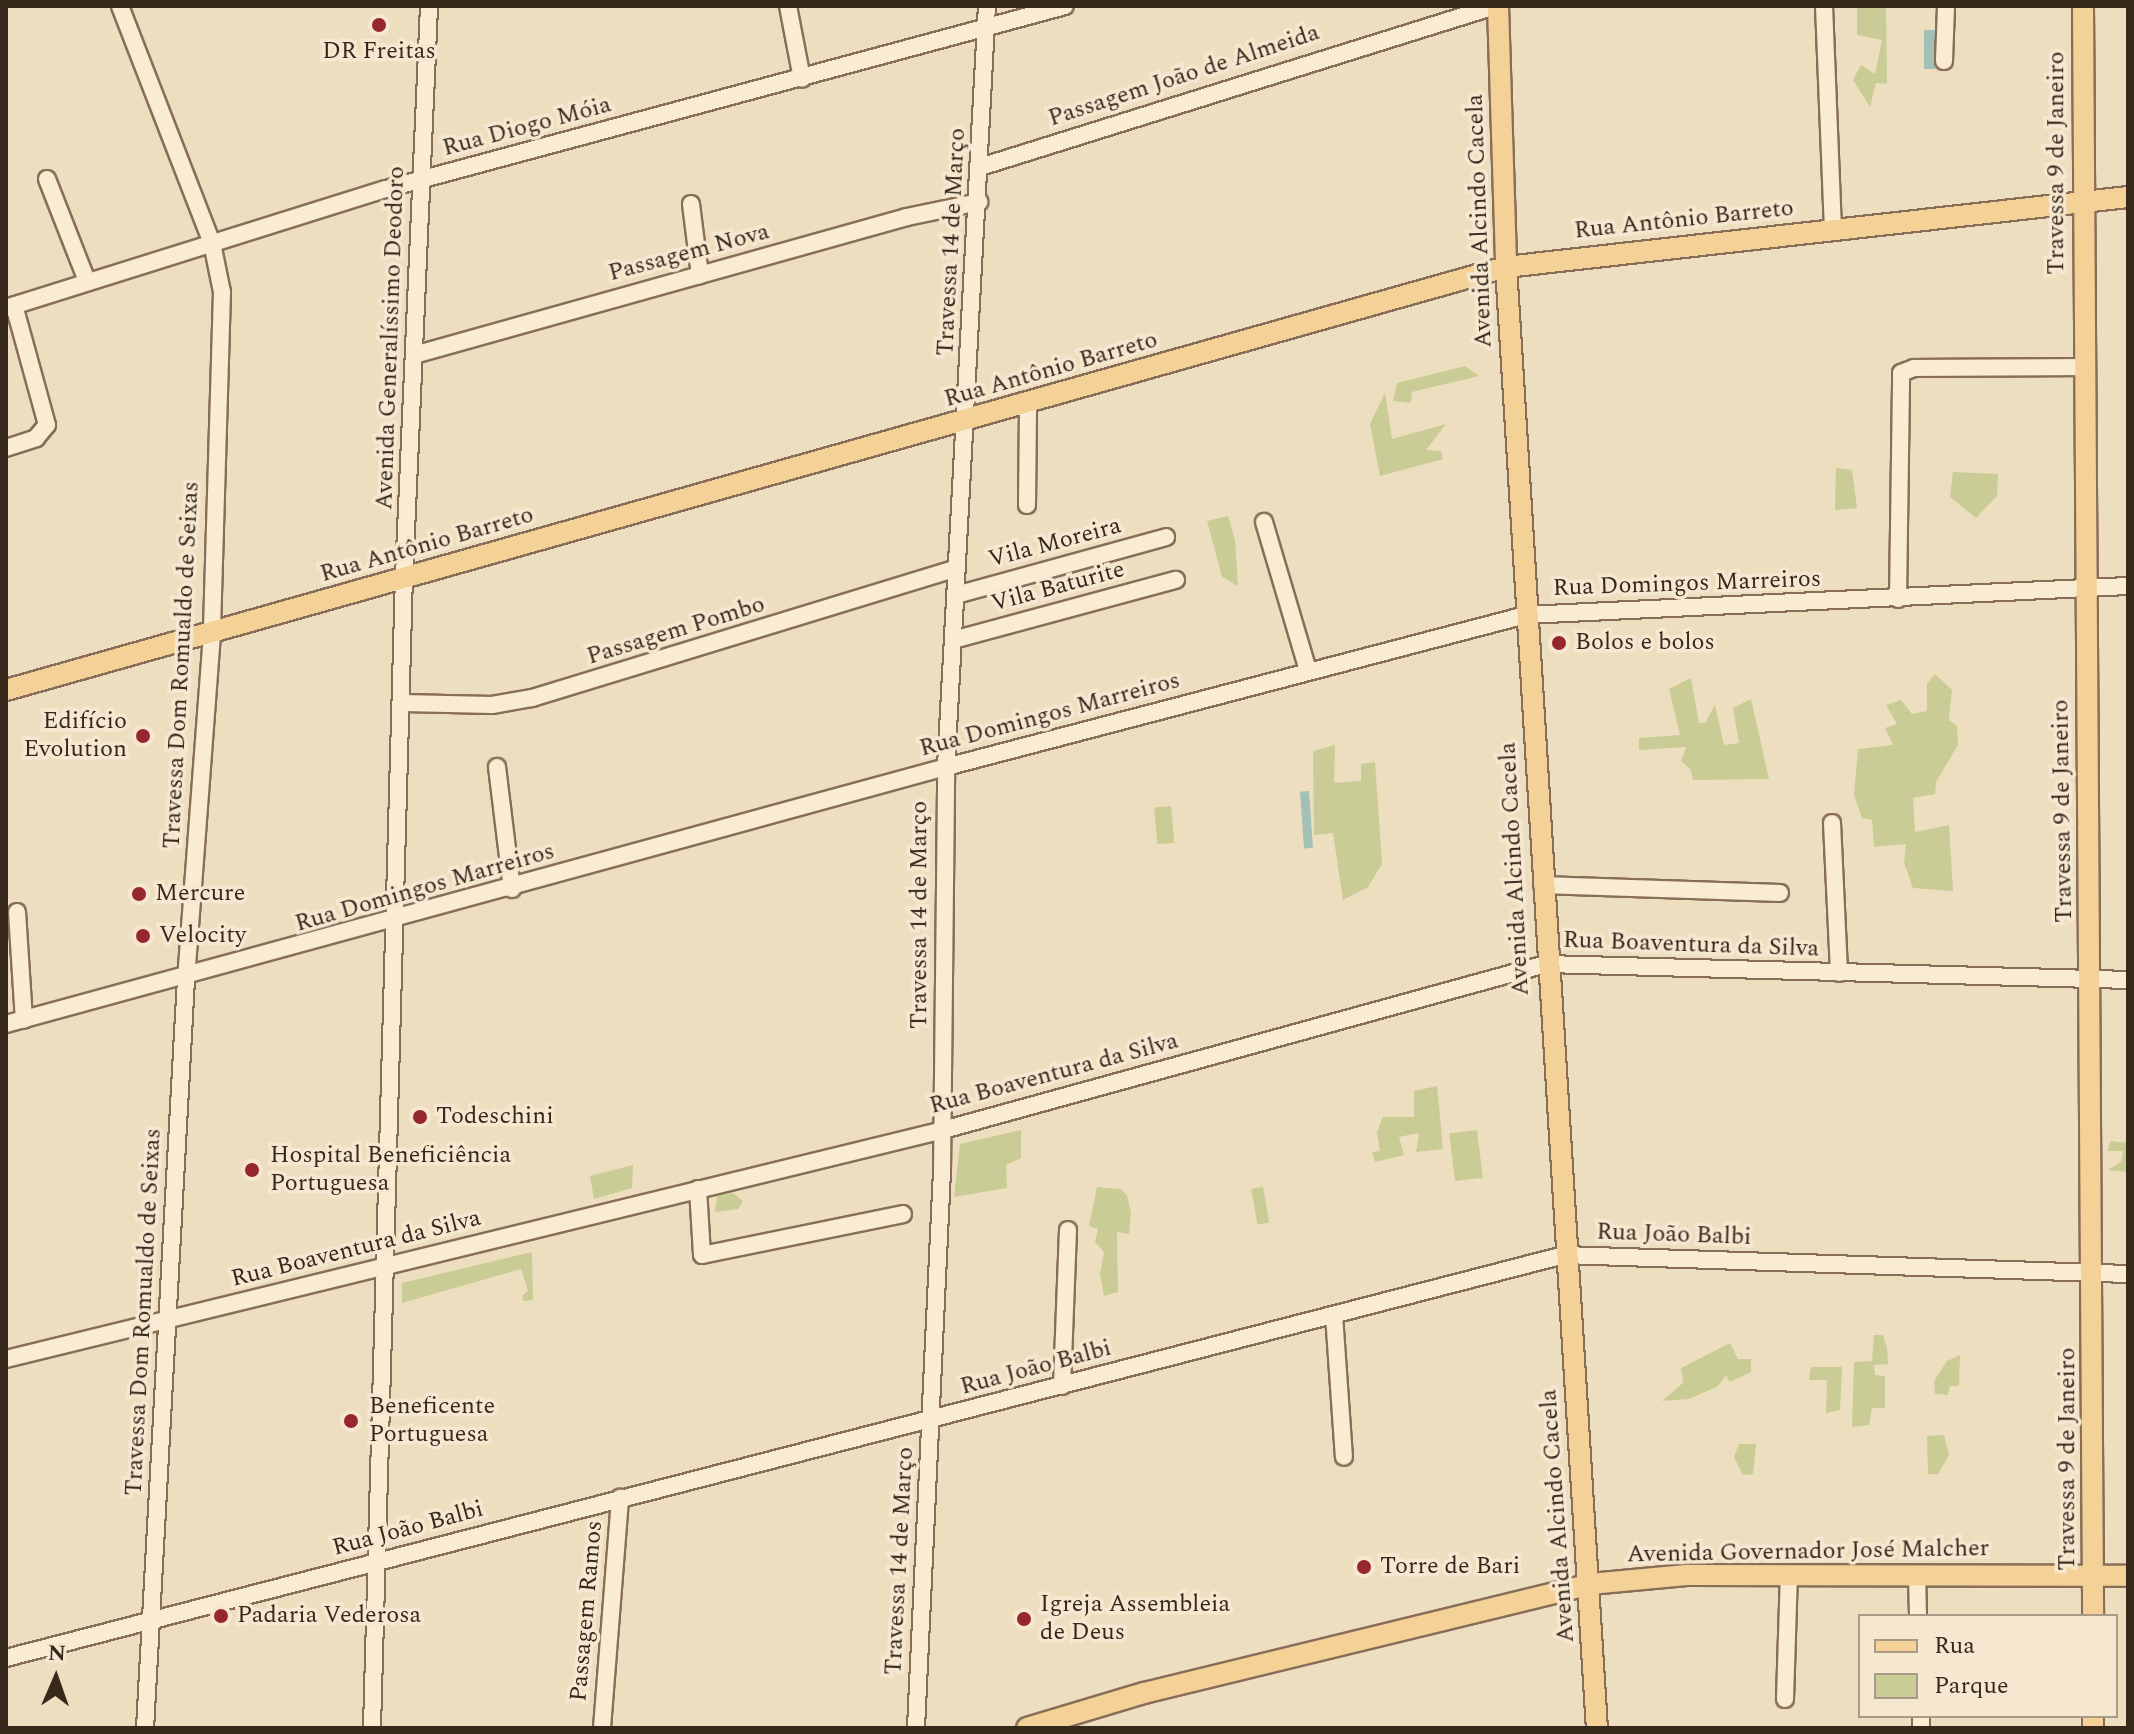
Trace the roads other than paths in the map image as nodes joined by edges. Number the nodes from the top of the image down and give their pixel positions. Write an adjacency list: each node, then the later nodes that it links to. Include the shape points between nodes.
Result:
1 (120, 6): 21 (street, Travessa Dom Romualdo de Seixas)
2 (429, 6): 15 (street, Avenida Generalíssimo Deodoro)
3 (788, 6): 12 (street)
4 (987, 6): 10 (street, Travessa 14 de Março)
5 (1065, 6): 10 (street, Rua Diogo Móia)
6 (1497, 6): 13 (street, Passagem João de Almeida); 22 (main road, Avenida Alcindo Cacela)
7 (1824, 6): 20 (street)
8 (1946, 6): 11 (street)
9 (2083, 6): 18 (main road, Travessa 9 de Janeiro)
10 (987, 29): 12 (street, Rua Diogo Móia); 13 (street, Travessa 14 de Março)
11 (1944, 61)
12 (802, 79): 15 (street, Rua Diogo Móia)
13 (980, 167): 17 (street, Travessa 14 de Março)
14 (47, 179): 24 (street)
15 (421, 180): 21 (street, Rua Diogo Móia); 26 (street, Avenida Generalíssimo Deodoro)
16 (2128, 197): 18 (main road, Rua Antônio Barreto)
17 (979, 202): 23 (street, Passagem Nova); 29 (street, Travessa 14 de Março)
18 (2083, 203): 20 (main road, Rua Antônio Barreto); 27 (main road, Travessa 9 de Janeiro)
19 (691, 204): 23 (street)
20 (1833, 230): 22 (main road, Rua Antônio Barreto)
21 (212, 243): 24 (street, Rua Diogo Móia); 42 (street, Travessa Dom Romualdo de Seixas, via 222,292)
22 (1506, 267): 28 (main road, Rua Antônio Barreto); 41 (main road, Avenida Alcindo Cacela)
23 (700, 275): 26 (street, Passagem Nova)
24 (87, 281): 25 (street, Rua Diogo Móia)
25 (10, 306): 30 (street, via 47,425 36,438)
26 (414, 355): 35 (street, Avenida Generalíssimo Deodoro)
27 (2085, 367): 38 (main road, Travessa 9 de Janeiro); 40 (street, via 1914,368 1901,373)
28 (1028, 404): 29 (main road, Rua Antônio Barreto); 31 (street)
29 (966, 422): 34 (street, Travessa 14 de Março); 35 (main road, Rua Antônio Barreto)
30 (6, 448)
31 (1027, 505)
32 (1264, 522): 44 (street)
33 (1166, 537): 39 (street, Vila Moreira)
34 (957, 568): 39 (street, Travessa 14 de Março); 46 (street, Passagem Pombo, via 532,698 492,705)
35 (404, 577): 42 (main road, Rua Antônio Barreto); 46 (street, Avenida Generalíssimo Deodoro)
36 (1176, 580): 43 (street, Vila Baturite)
37 (2128, 586): 38 (street, Rua Domingos Marreiros)
38 (2087, 588): 40 (street, Rua Domingos Marreiros); 57 (main road, Travessa 9 de Janeiro)
39 (956, 595): 43 (street, Travessa 14 de Março)
40 (1898, 599): 41 (street, Rua Domingos Marreiros)
41 (1526, 615): 44 (street, Rua Domingos Marreiros); 50 (main road, Avenida Alcindo Cacela)
42 (212, 634): 45 (main road, Rua Antônio Barreto); 58 (street, Travessa Dom Romualdo de Seixas)
43 (953, 640): 48 (street, Travessa 14 de Março)
44 (1308, 671): 48 (street, Rua Domingos Marreiros)
45 (6, 690)
46 (403, 703): 54 (street, Avenida Generalíssimo Deodoro)
47 (497, 767): 51 (street)
48 (946, 767): 51 (street, Rua Domingos Marreiros); 62 (street, Travessa 14 de Março)
49 (1832, 823): 56 (street)
50 (1542, 885): 52 (street); 55 (main road, Avenida Alcindo Cacela)
51 (512, 889): 54 (street, Rua Domingos Marreiros)
52 (1780, 893)
53 (17, 912): 60 (street)
54 (398, 921): 58 (street, Rua Domingos Marreiros); 67 (street, Avenida Generalíssimo Deodoro)
55 (1546, 964): 56 (street, Rua Boaventura da Silva); 62 (street, Rua Boaventura da Silva); 66 (main road, Avenida Alcindo Cacela)
56 (1839, 973): 57 (street, Rua Boaventura da Silva)
57 (2090, 978): 59 (street, Rua Boaventura da Silva); 68 (main road, Travessa 9 de Janeiro)
58 (186, 979): 60 (street, Rua Domingos Marreiros); 71 (street, Travessa Dom Romualdo de Seixas)
59 (2128, 980)
60 (24, 1020): 61 (street, Rua Domingos Marreiros)
61 (6, 1024)
62 (943, 1130): 63 (street, Rua Boaventura da Silva); 74 (street, Travessa 14 de Março)
63 (698, 1189): 64 (street, via 702,1255); 67 (street, Rua Boaventura da Silva)
64 (903, 1214)
65 (1068, 1230): 73 (street)
66 (1564, 1255): 68 (street, Rua João Balbi); 70 (street, Rua João Balbi); 82 (main road, Avenida Alcindo Cacela)
67 (384, 1267): 71 (street, Rua Boaventura da Silva); 77 (street, Avenida Generalíssimo Deodoro)
68 (2095, 1272): 69 (street, Rua João Balbi); 80 (main road, Travessa 9 de Janeiro)
69 (2128, 1274)
70 (1334, 1315): 73 (street, Rua João Balbi); 75 (street)
71 (168, 1320): 72 (street, Rua Boaventura da Silva); 85 (street, Travessa Dom Romualdo de Seixas)
72 (6, 1359)
73 (1062, 1386): 74 (street, Rua João Balbi)
74 (932, 1420): 76 (street, Rua João Balbi); 91 (street, Travessa 14 de Março)
75 (1344, 1457)
76 (620, 1498): 77 (street, Rua João Balbi); 90 (street, Passagem Ramos)
77 (376, 1563): 85 (street, Rua João Balbi); 89 (street, Avenida Generalíssimo Deodoro)
78 (1917, 1574): 79 (main road, Avenida Governador José Malcher); 80 (main road, Avenida Governador José Malcher); 83 (street)
79 (1789, 1575): 82 (main road, Avenida Governador José Malcher, via 1687,1575); 87 (street)
80 (2093, 1575): 81 (main road, Avenida Governador José Malcher); 84 (main road, Travessa 9 de Janeiro)
81 (2128, 1576)
82 (1590, 1584): 92 (main road, Avenida Governador José Malcher, via 1144,1693); 93 (main road, Avenida Alcindo Cacela)
83 (1918, 1614)
84 (2093, 1614)
85 (151, 1619): 86 (street, Rua João Balbi); 88 (street, Travessa Dom Romualdo de Seixas)
86 (6, 1658)
87 (1785, 1699)
88 (145, 1728)
89 (372, 1728)
90 (602, 1728)
91 (916, 1728)
92 (1027, 1728)
93 (1597, 1728)

